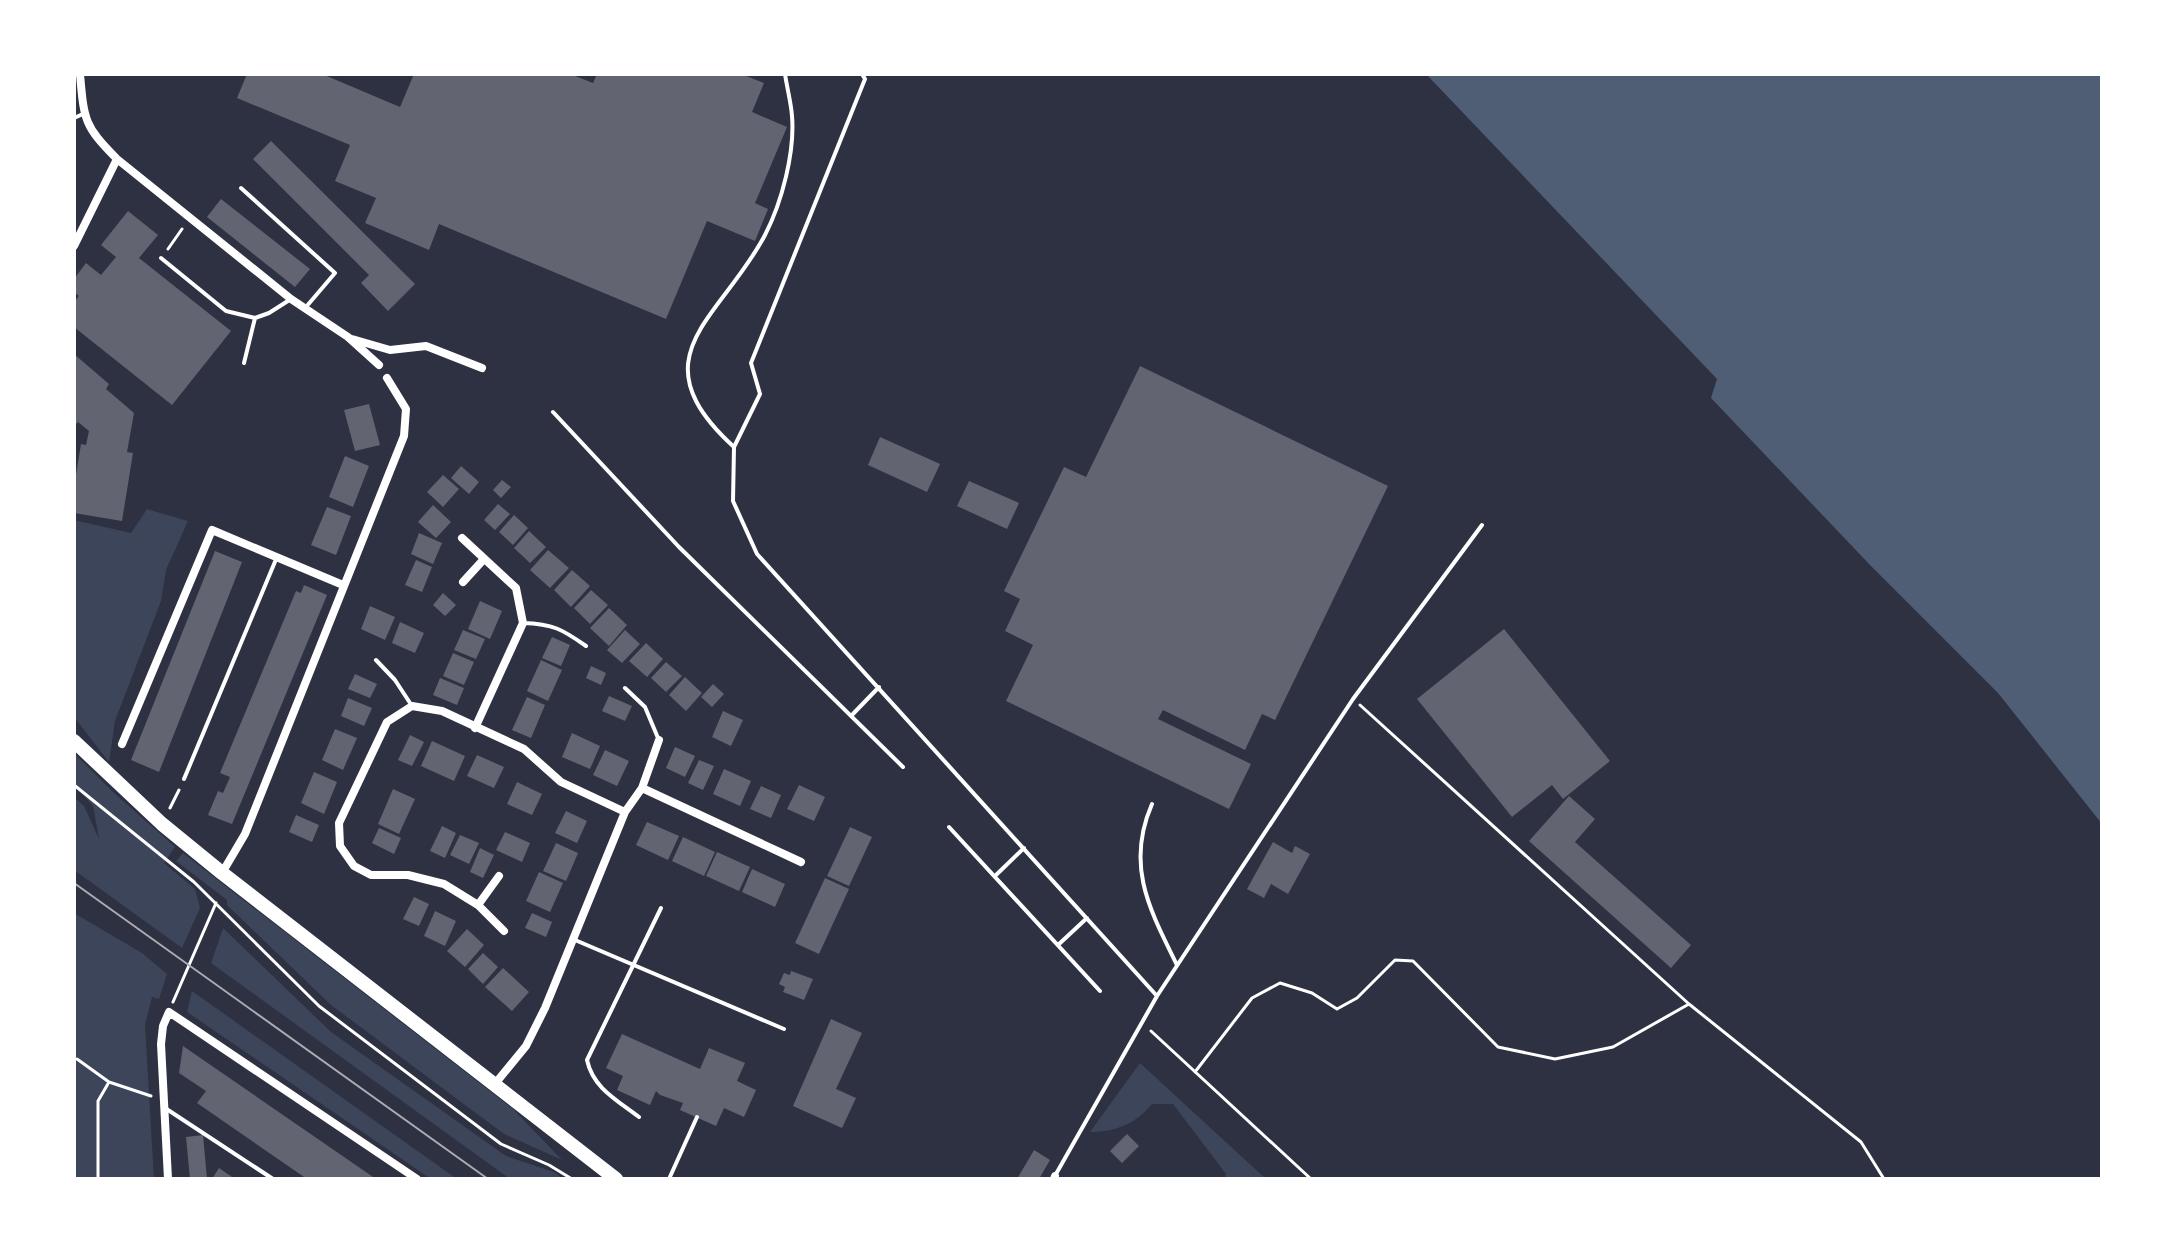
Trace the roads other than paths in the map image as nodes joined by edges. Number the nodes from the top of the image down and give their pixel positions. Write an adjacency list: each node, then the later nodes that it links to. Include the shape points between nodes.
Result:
1 (80, 74): 4 (street)
2 (785, 74): 18 (lane, via 791,154 776,206 753,256 700,328 689,352 688,378 697,405)
3 (862, 74): 18 (lane, via 865,79 751,363 760,394)
4 (78, 116): 5 (street)
5 (117, 159): 7 (street); 9 (street)
6 (241, 188): 10 (lane, via 335,273)
7 (74, 246)
8 (161, 258): 11 (lane, via 226,311)
9 (291, 299): 10 (street); 11 (lane)
10 (304, 308): 12 (street)
11 (255, 318): 13 (lane)
12 (348, 337): 14 (street); 15 (street, via 390,350 426,346)
13 (244, 363)
14 (379, 365)
15 (482, 368)
16 (387, 378): 24 (street, via 406,409 404,436)
17 (553, 412): 31 (lane, via 679,547)
18 (734, 447): 28 (lane, via 733,501 757,554)
19 (1482, 525): 54 (lane, via 1353,699)
20 (462, 538): 22 (street)
21 (277, 557): 24 (street); 35 (street, via 212,530); 37 (lane)
22 (484, 559): 23 (street); 25 (street, via 516,588)
23 (463, 582)
24 (343, 585): 44 (street, via 245,834)
25 (523, 623): 26 (lane, via 561,628); 32 (street)
26 (586, 646)
27 (376, 660): 30 (lane)
28 (879, 687): 31 (lane); 42 (lane)
29 (625, 688): 33 (lane, via 645,707)
30 (412, 706): 32 (street, via 442,711); 47 (street, via 387,722 339,823 340,846 354,866 371,875 408,875 444,884)
31 (851, 716): 36 (lane)
32 (475, 728): 40 (street, via 524,749 561,782)
33 (659, 740): 38 (street)
34 (74, 741): 44 (main road)
35 (122, 744)
36 (903, 767)
37 (184, 779)
38 (642, 788): 40 (street); 43 (street)
39 (1152, 804): 54 (lane, via 1141,842 1142,882)
40 (625, 812): 51 (street)
41 (949, 827): 46 (lane)
42 (1024, 848): 46 (lane); 49 (lane)
43 (801, 862)
44 (222, 873): 58 (main road)
45 (499, 876): 47 (street)
46 (995, 876): 52 (lane)
47 (478, 905): 50 (street)
48 (661, 908): 53 (lane)
49 (1087, 918): 52 (lane); 56 (lane)
50 (504, 931)
51 (573, 939): 53 (lane); 58 (street, via 526,1046)
52 (1058, 945): 55 (lane)
53 (635, 965): 57 (lane); 60 (lane, via 587,1060 601,1089)
54 (1177, 965): 56 (lane)
55 (1100, 991)
56 (1157, 996): 62 (lane)
57 (784, 1029)
58 (494, 1085): 66 (main road)
59 (163, 1107): 63 (street); 64 (lane); 65 (street, via 162,1034 169,1012)
60 (639, 1117)
61 (697, 1117): 67 (lane)
62 (1054, 1177)
63 (168, 1179)
64 (273, 1179)
65 (417, 1179)
66 (616, 1179)
67 (669, 1179)

